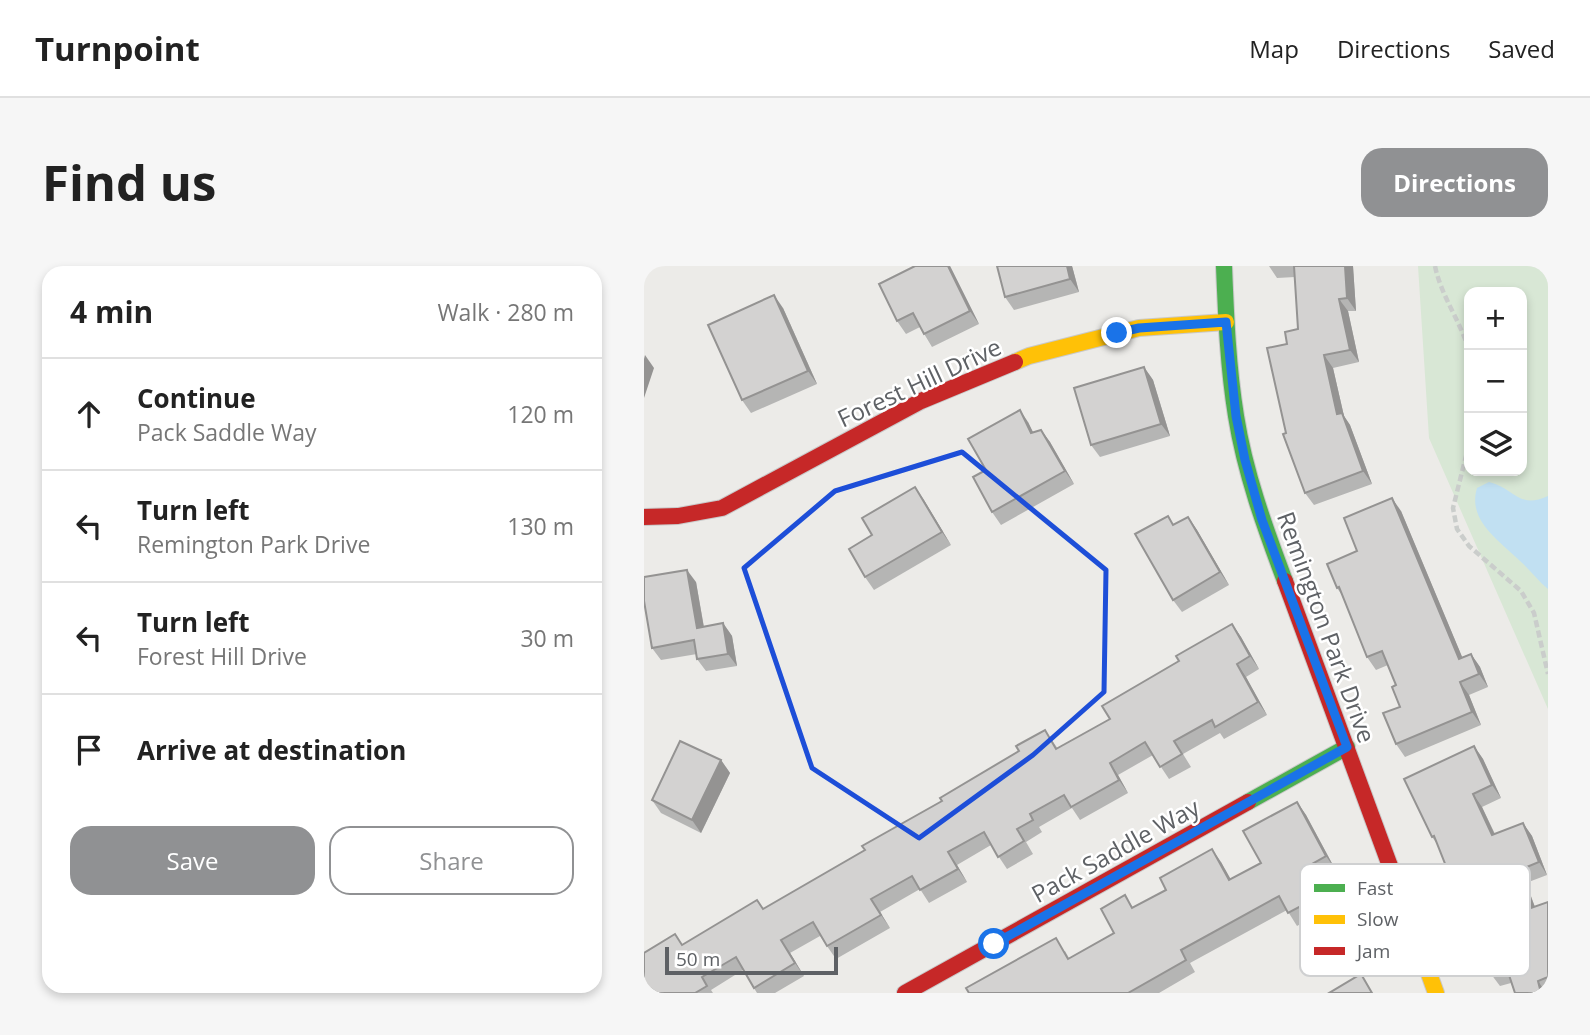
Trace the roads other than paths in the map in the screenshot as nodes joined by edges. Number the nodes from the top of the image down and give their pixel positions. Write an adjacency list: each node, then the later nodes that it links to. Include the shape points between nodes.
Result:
1 (1224, 266): 2 (street, Remington Park Drive)
2 (1226, 322): 3 (street, Forest Hill Drive, via 1139,328 1029,356 921,401 722,508); 4 (street, Remington Park Drive, via 1236,416 1262,520)
3 (644, 517)
4 (1347, 747): 5 (street, Remington Park Drive); 7 (street, Pack Saddle Way)
5 (1389, 864)
6 (1430, 976): 8 (street, Remington Park Drive)
7 (905, 993)
8 (1436, 993)

